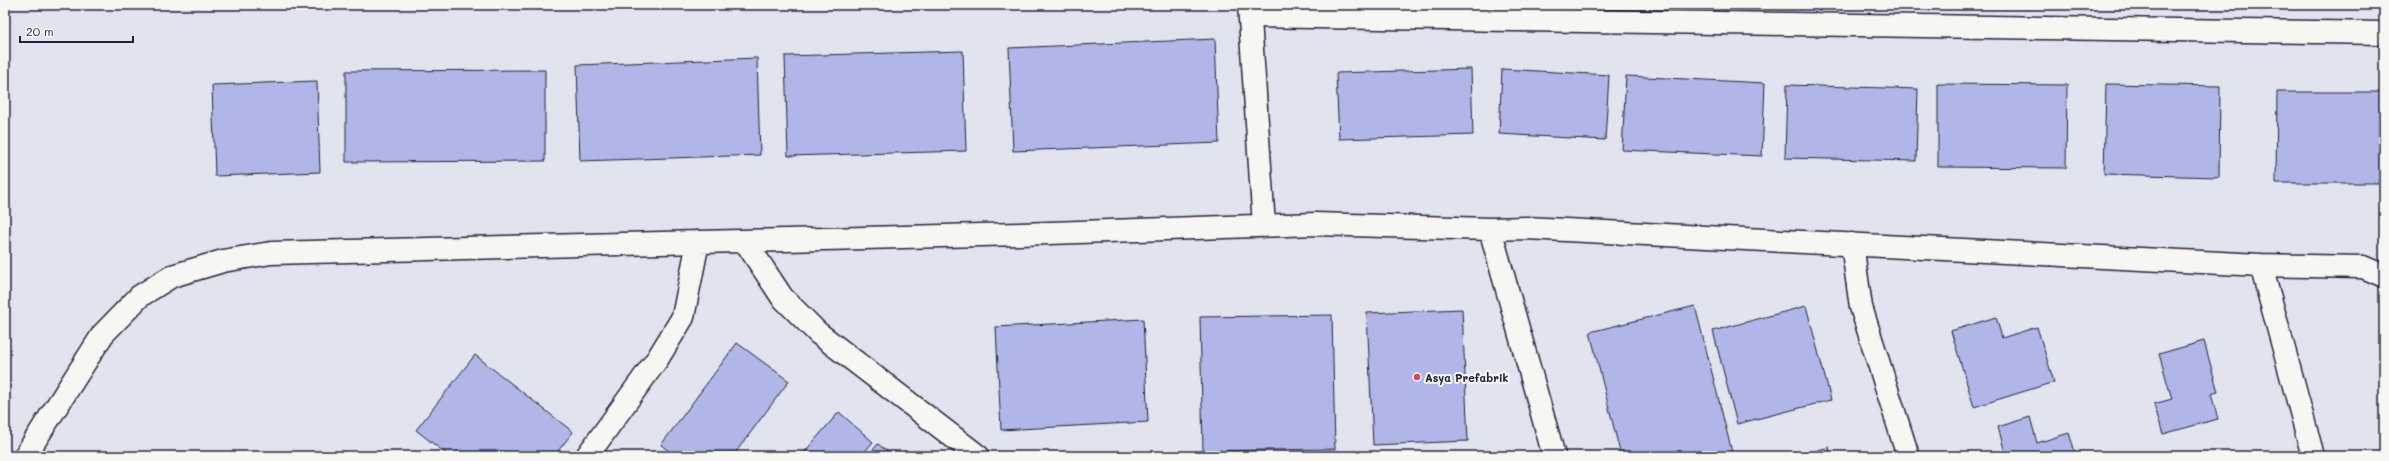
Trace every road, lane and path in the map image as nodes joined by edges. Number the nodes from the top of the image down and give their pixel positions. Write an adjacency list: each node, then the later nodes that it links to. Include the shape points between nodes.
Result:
1 (1249, 10): 2 (street); 3 (street)
2 (2384, 33)
3 (1264, 226): 4 (street, via 1315,224); 5 (street)
4 (1490, 229): 7 (street, via 1526,228); 15 (street)
5 (745, 241): 6 (street); 14 (street, via 782,297 818,333)
6 (698, 242): 12 (street, via 271,253 222,261 172,276 140,296 102,334); 13 (street, via 683,317 658,358)
7 (1852, 244): 9 (street); 16 (street, via 1860,308)
8 (2384, 259): 10 (street)
9 (2261, 264): 10 (street); 17 (street)
10 (2363, 267): 11 (street)
11 (2384, 276)
12 (25, 456)
13 (587, 456)
14 (978, 456)
15 (1554, 456)
16 (1908, 456)
17 (2313, 456)

